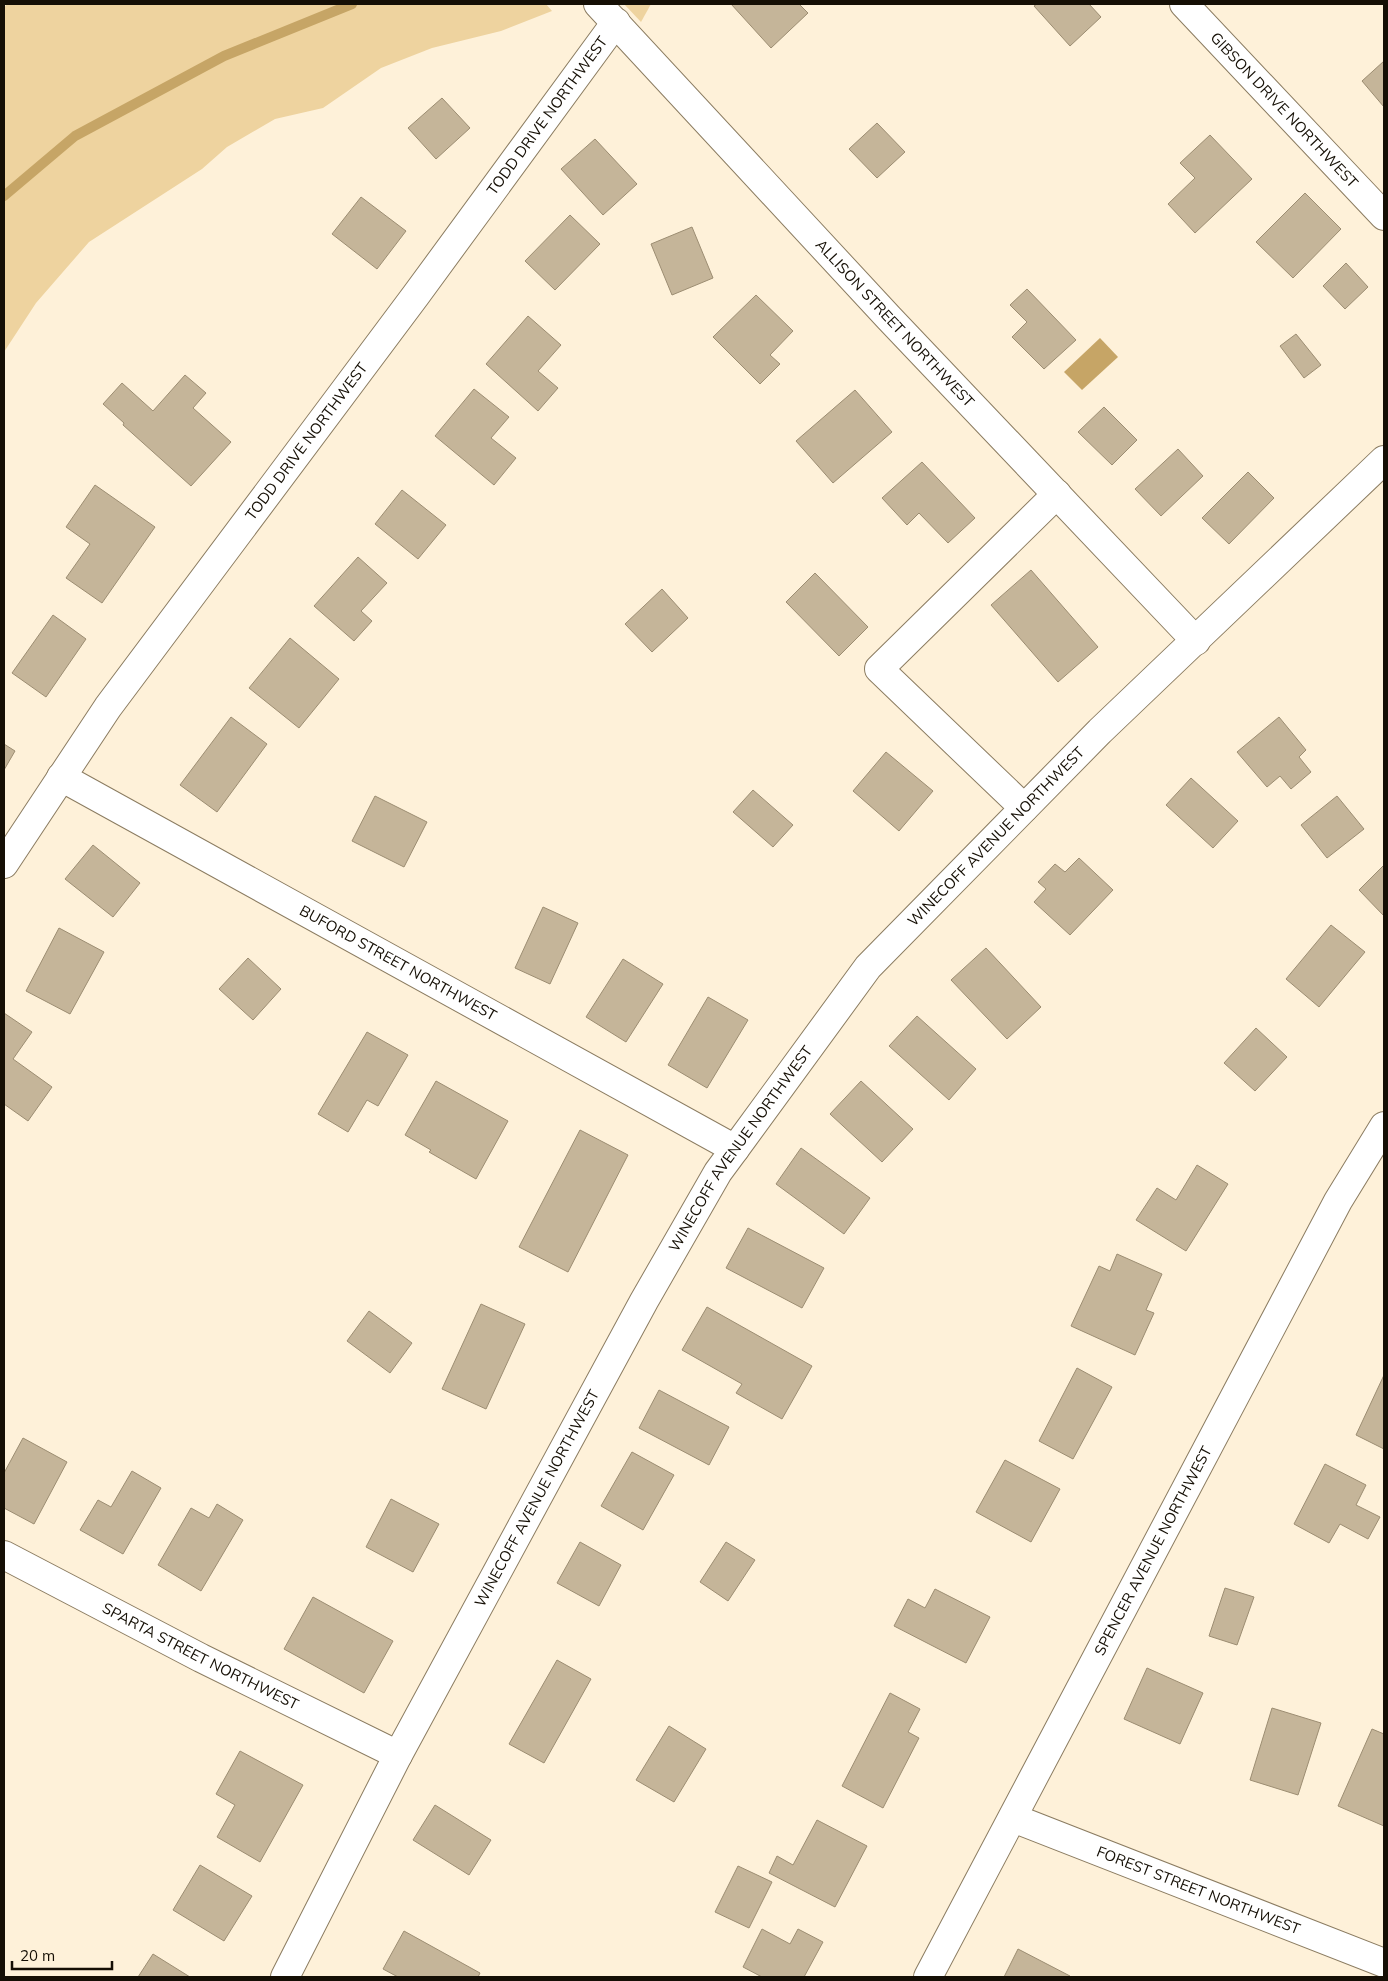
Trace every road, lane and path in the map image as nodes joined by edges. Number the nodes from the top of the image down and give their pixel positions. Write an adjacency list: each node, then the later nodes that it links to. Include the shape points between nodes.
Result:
1 (1184, 4): 3 (street, GIBSON DRIVE NORTHWEST)
2 (607, 13): 5 (street, ALLISON STREET NORTHWEST); 7 (street, TODD DRIVE NORTHWEST, via 416,295 108,708)
3 (1384, 216)
4 (1384, 460): 6 (street, WINECOFF AVENUE NORTHWEST)
5 (1057, 494): 6 (street, ALLISON STREET NORTHWEST); 8 (street, via 879,669)
6 (1196, 641): 8 (street, WINECOFF AVENUE NORTHWEST)
7 (62, 777): 9 (street, TODD DRIVE NORTHWEST); 11 (street, BUFORD STREET NORTHWEST)
8 (1024, 808): 11 (street, WINECOFF AVENUE NORTHWEST, via 868,967)
9 (4, 864)
10 (1384, 1126): 14 (street, SPENCER AVENUE NORTHWEST, via 1338,1201)
11 (734, 1149): 13 (street, WINECOFF AVENUE NORTHWEST, via 644,1301)
12 (4, 1555): 13 (street, SPARTA STREET NORTHWEST, via 201,1658)
13 (398, 1755): 16 (street, WINECOFF AVENUE NORTHWEST)
14 (1013, 1818): 15 (street, FOREST STREET NORTHWEST); 17 (street, SPENCER AVENUE NORTHWEST)
15 (1384, 1964)
16 (284, 1977)
17 (928, 1977)

